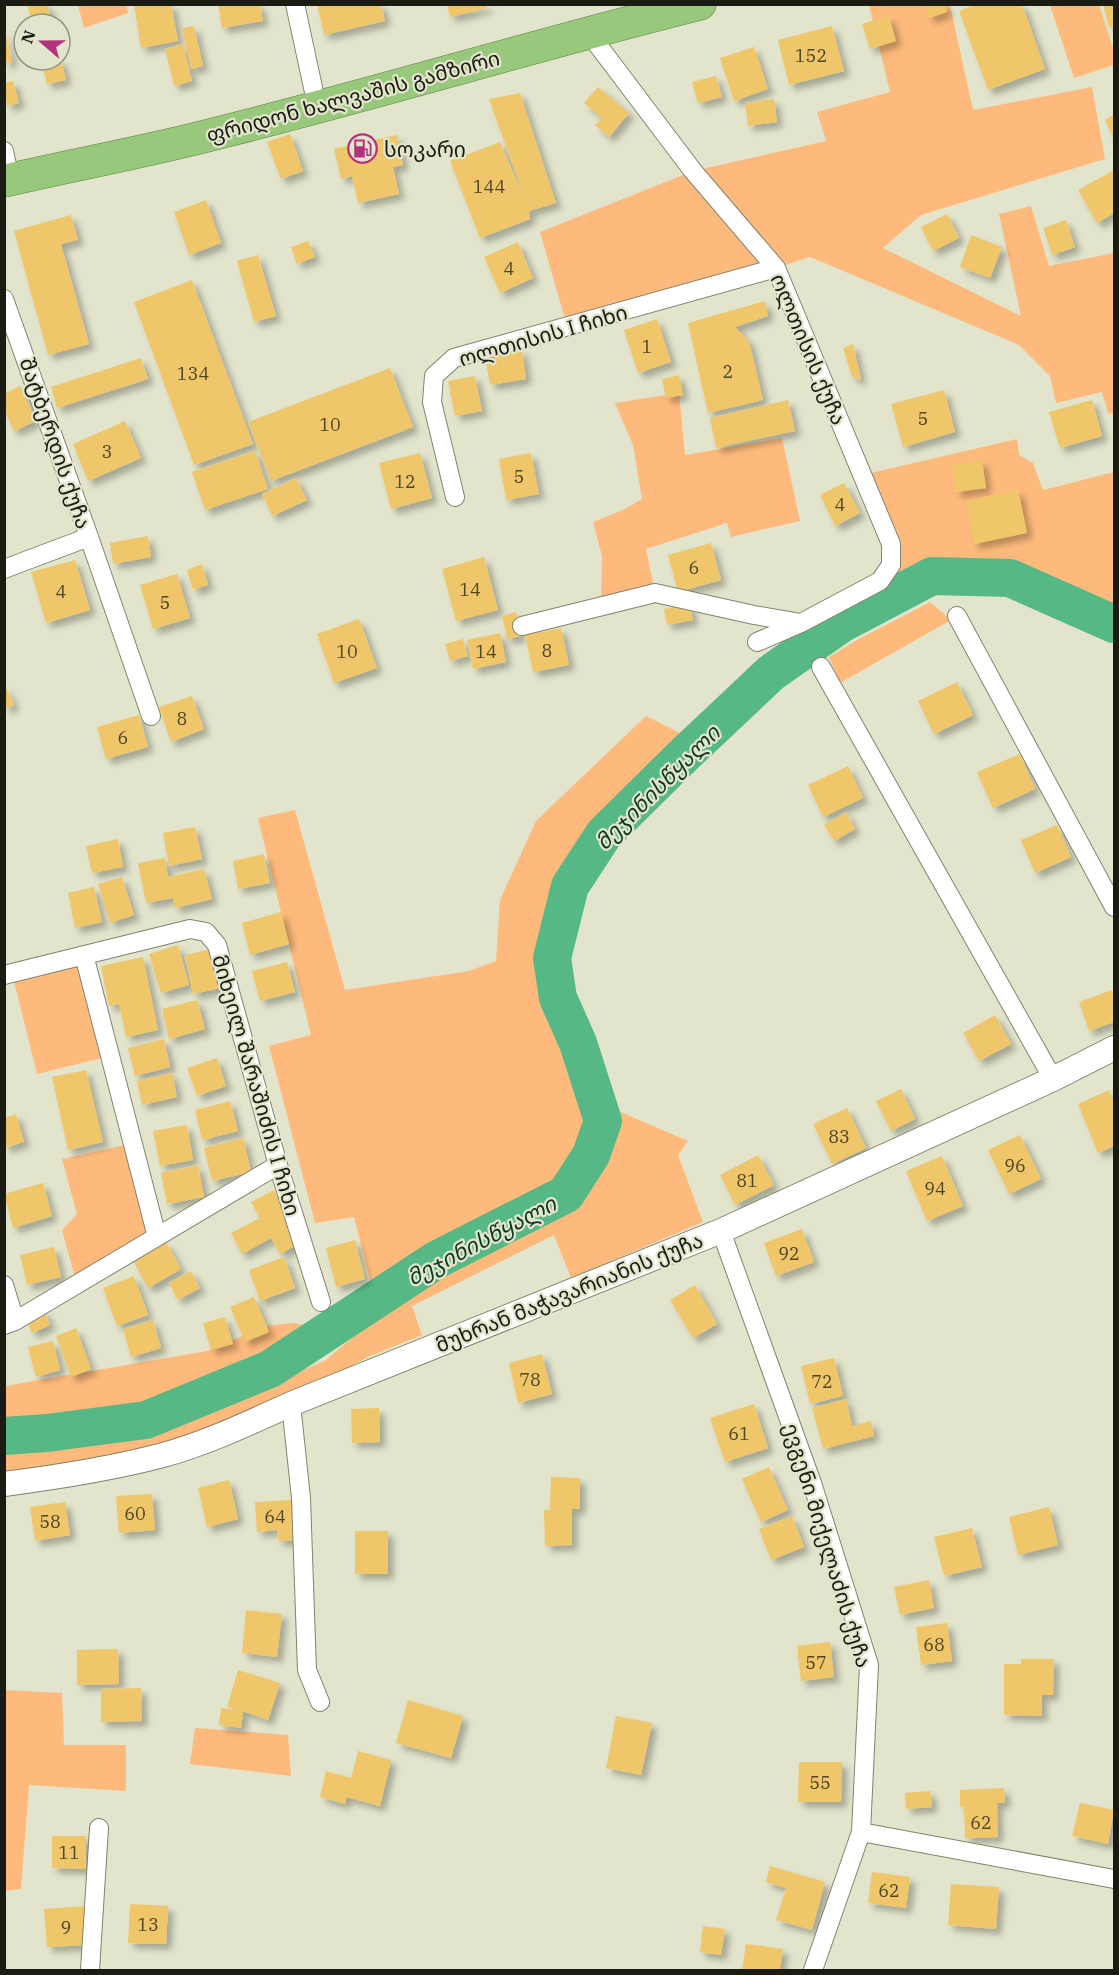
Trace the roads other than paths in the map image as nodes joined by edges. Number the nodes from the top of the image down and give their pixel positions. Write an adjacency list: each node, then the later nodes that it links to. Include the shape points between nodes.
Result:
1 (296, 4): 4 (street)
2 (700, 4): 3 (highway, ფრიდონ ხალვაშის გამზირი)
3 (588, 32): 4 (highway, ფრიდონ ხალვაშის გამზირი); 6 (street, ოლთისის ქუჩა, via 693,171)
4 (317, 106): 5 (highway, ფრიდონ ხალვაშის გამზირი, via 222,132)
5 (6, 170)
6 (776, 268): 8 (street, ოლთისის I ჩიხი, via 454,358 434,376 432,402); 12 (street, ოლთისის ქუჩა, via 891,544 891,565 880,581)
7 (4, 299): 9 (street, შატბერდის ქუჩა)
8 (455, 497)
9 (89, 537): 10 (street, შატბერდის ქუჩა); 16 (street)
10 (4, 569)
11 (957, 616): 17 (street)
12 (801, 623): 13 (street, via 655,593); 14 (street, ოლთისის ქუჩა)
13 (522, 626)
14 (757, 642)
15 (821, 667): 21 (street)
16 (151, 716)
17 (1114, 907)
18 (84, 955): 19 (street, მიხეილ შარაშიძის I ჩიხი); 22 (street, მიხეილ შარაშიძის I ჩიხი, via 190,929 206,932 217,945); 24 (street)
19 (4, 975)
20 (1114, 1048): 21 (street, მუხრან მაჭავარიანის ქუჩა)
21 (1053, 1079): 23 (street, მუხრან მაჭავარიანის ქუჩა)
22 (278, 1165): 24 (street); 26 (street, მიხეილ შარაშიძის I ჩიხი)
23 (721, 1231): 28 (street, მუხრან მაჭავარიანის ქუჩა); 32 (street, ევგენი მიქელაძის ქუჩა, via 812,1483 869,1665)
24 (157, 1237): 27 (street)
25 (4, 1285): 27 (street)
26 (321, 1302)
27 (10, 1323)
28 (291, 1404): 29 (street, მუხრან მაჭავარიანის ქუჩა, via 224,1434 163,1455 86,1473); 30 (street, via 301,1498 307,1670)
29 (4, 1484)
30 (320, 1702)
31 (99, 1828): 34 (street)
32 (861, 1833): 33 (street); 35 (street, ევგენი მიქელაძის ქუჩა)
33 (1114, 1879)
34 (90, 1971)
35 (813, 1971)

